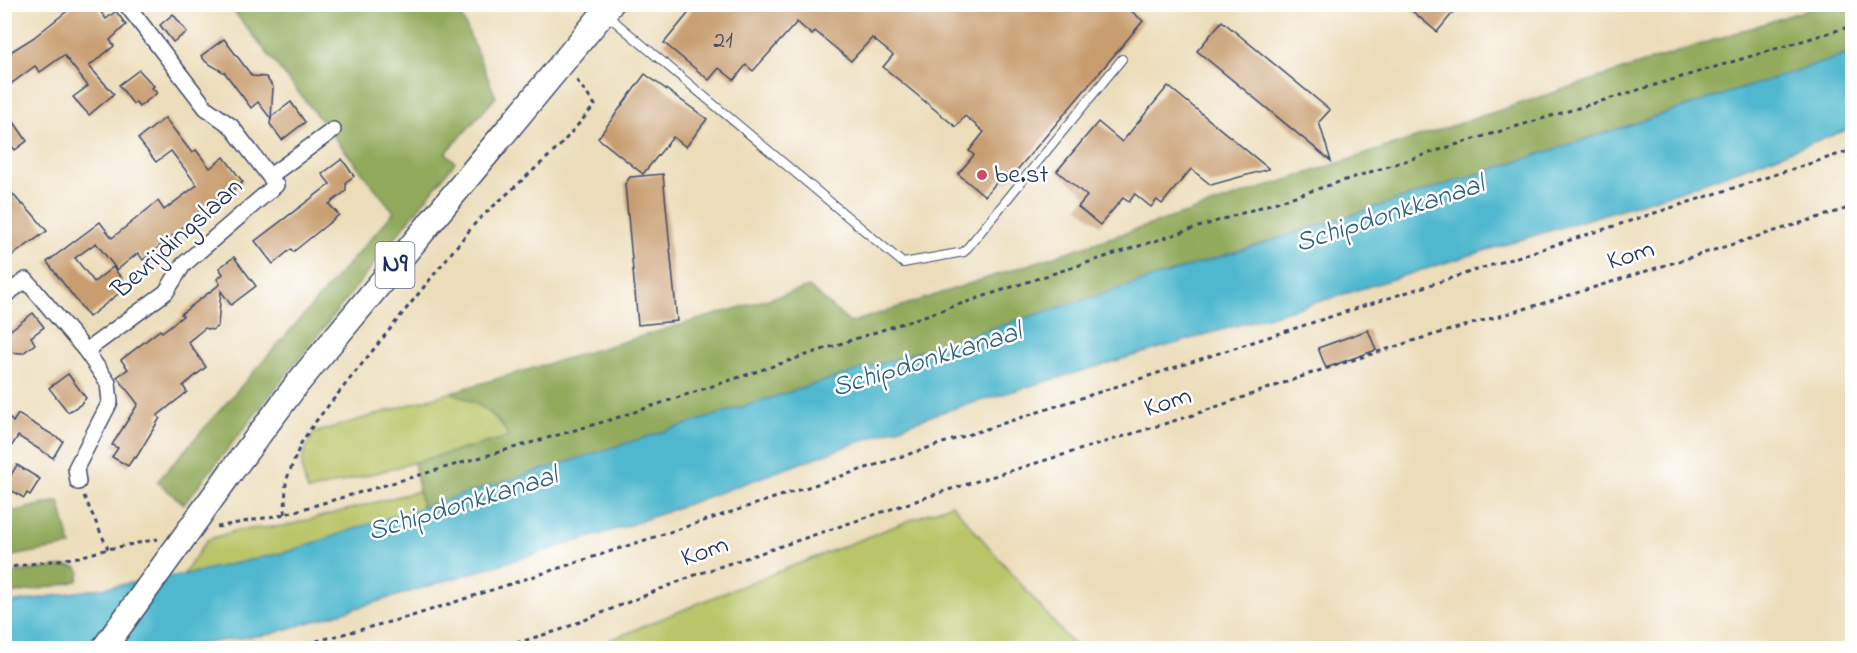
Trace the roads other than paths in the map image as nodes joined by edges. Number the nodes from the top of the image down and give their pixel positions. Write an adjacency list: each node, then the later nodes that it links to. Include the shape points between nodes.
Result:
1 (126, 4): 5 (street, via 206,108 231,126)
2 (608, 8): 3 (lane, via 903,263 964,252); 9 (main road, N9, bridge, via 297,384)
3 (1122, 59)
4 (333, 130): 5 (street, Bevrijdingslaan)
5 (273, 180): 7 (street, Bevrijdingslaan, via 183,265 166,292)
6 (4, 296): 7 (street, via 26,280)
7 (86, 351): 8 (street, via 108,383 110,402 76,468)
8 (78, 482)
9 (104, 648)

